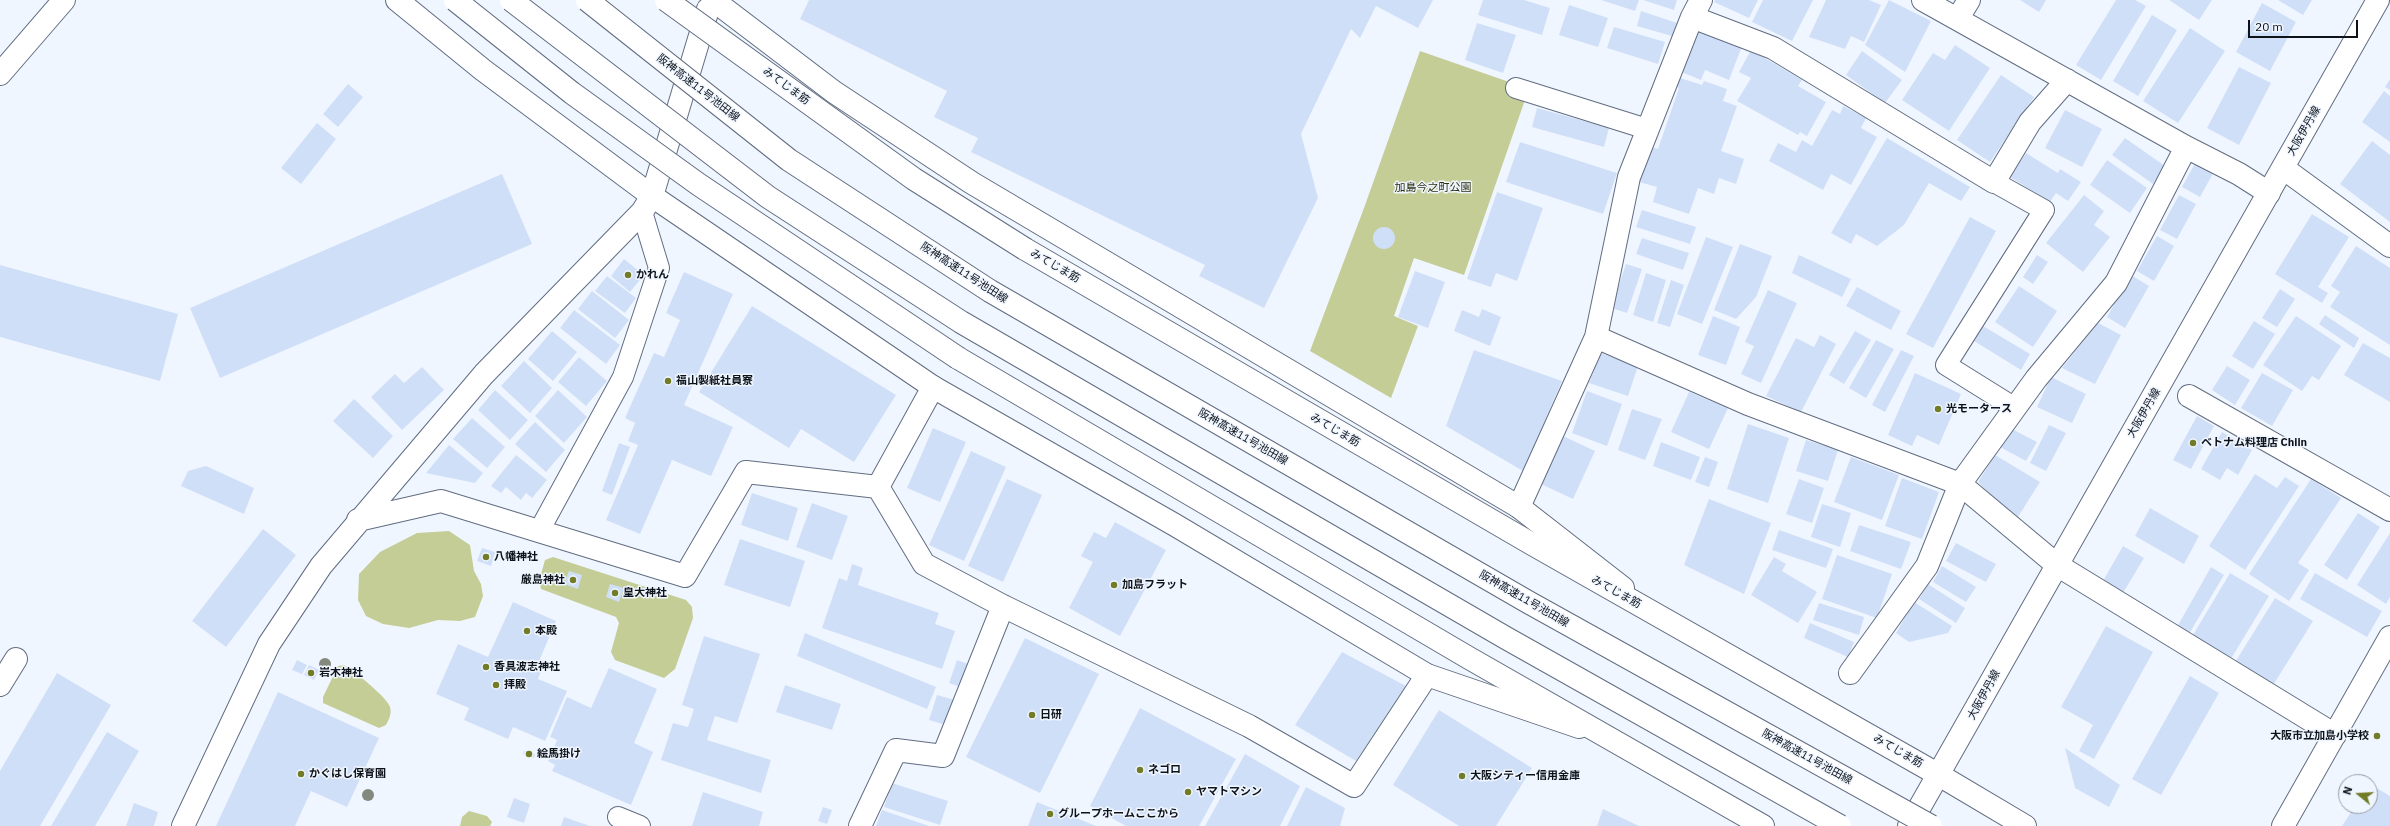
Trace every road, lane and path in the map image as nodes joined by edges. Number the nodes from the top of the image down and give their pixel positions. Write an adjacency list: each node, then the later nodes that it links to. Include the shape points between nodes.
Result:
1 (64, 0): 12 (main road)
2 (397, 0): 20 (main road)
3 (455, 0): 40 (main road, bridge, via 572,93 698,184 958,358)
4 (511, 0): 48 (main road, bridge, via 768,197 961,322 1513,642)
5 (587, 0): 50 (main road, 阪神高速11号池田線, bridge, via 789,160 990,291 1528,602)
6 (666, 0): 34 (main road, みてじま筋, bridge, via 914,179 1025,249)
7 (712, 0): 20 (main road); 28 (main road, via 834,92 972,183)
8 (1923, 0): 11 (main road)
9 (2378, 0): 17 (main road, 大阪伊丹線)
10 (1697, 9): 15 (main road); 18 (main road, via 1773,48)
11 (1964, 9): 13 (main road)
12 (0, 74)
13 (2067, 80): 16 (main road); 18 (main road, via 2030,122)
14 (1516, 88): 15 (lane)
15 (1647, 129): 22 (main road, via 1629,177)
16 (2186, 147): 19 (main road, via 2239,174); 25 (main road, via 2116,283)
17 (2283, 168): 19 (main road, 大阪伊丹線); 21 (main road)
18 (1994, 182): 25 (lane, via 2044,210 1946,365)
19 (2269, 193): 32 (main road, 大阪伊丹線)
20 (647, 204): 23 (main road); 30 (main road, via 484,374); 31 (lane, via 659,268 624,377)
21 (2390, 246)
22 (1596, 337): 26 (main road, via 1748,404); 28 (main road)
23 (933, 387): 27 (main road); 38 (main road, via 1175,525)
24 (2189, 396): 29 (main road)
25 (2015, 408): 26 (main road)
26 (1960, 484): 32 (main road); 37 (main road, via 1927,566)
27 (878, 487): 31 (main road, via 746,472 685,576); 33 (main road, via 924,564)
28 (1519, 507): 34 (main road)
29 (2390, 510)
30 (358, 520): 31 (main road, via 441,501); 44 (main road, via 321,566 269,644)
31 (539, 530)
32 (2057, 564): 41 (main road); 42 (main road, 大阪伊丹線)
33 (1003, 606): 38 (main road, via 1249,726 1354,786); 46 (main road, via 944,756 896,750)
34 (1660, 617): 42 (main road, みてじま筋)
35 (2390, 637): 41 (main road)
36 (16, 659): 39 (main road)
37 (1850, 673)
38 (1427, 675): 40 (main road)
39 (0, 685)
40 (1601, 735): 47 (main road)
41 (2335, 735): 52 (main road)
42 (1939, 775): 49 (main road, 大阪伊丹線); 51 (main road, みてじま筋)
43 (618, 817): 45 (lane)
44 (183, 826)
45 (640, 826)
46 (860, 826)
47 (1763, 826)
48 (1840, 826)
49 (1909, 826)
50 (1931, 826)
51 (2025, 826)
52 (2283, 826)

